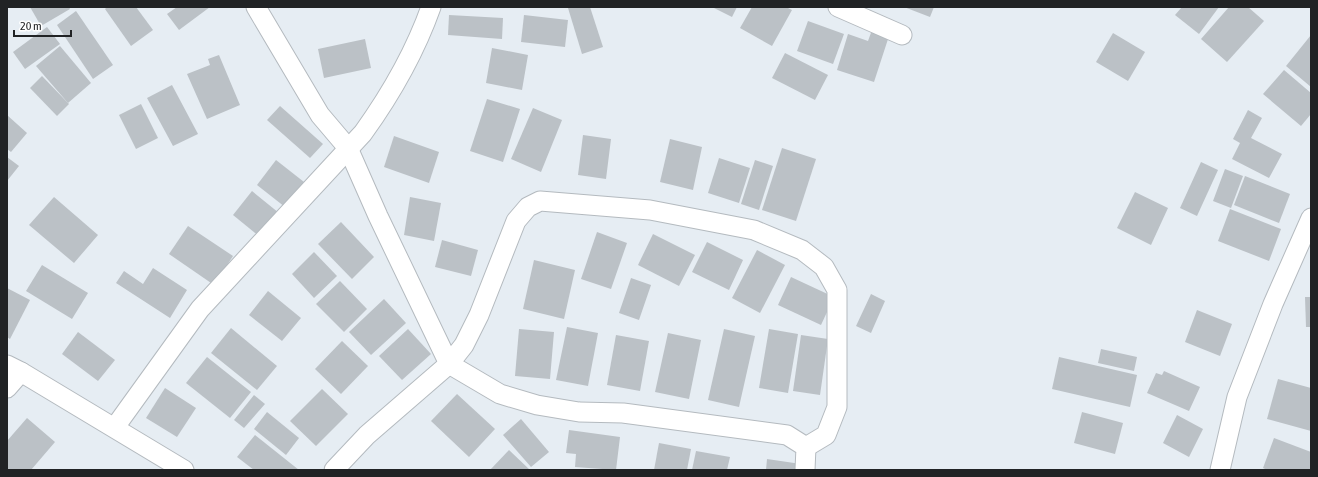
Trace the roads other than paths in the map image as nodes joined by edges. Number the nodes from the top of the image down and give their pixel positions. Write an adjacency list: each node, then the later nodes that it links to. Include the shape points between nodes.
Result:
1 (256, 7): 5 (street, via 320,115)
2 (431, 7): 5 (street, via 420,38 381,108 363,133)
3 (838, 7): 4 (street)
4 (902, 35)
5 (348, 148): 7 (street); 10 (street, via 200,309)
6 (1311, 218): 15 (street, via 1273,304 1237,397)
7 (449, 364): 11 (street, via 500,394 537,404 579,412 623,413 787,435); 11 (street, via 464,345 516,221 528,207 540,201 650,210 754,230 802,250 824,267 837,290 837,407 826,435); 13 (street, via 367,435)
8 (14, 368): 9 (street); 10 (street)
9 (7, 388)
10 (115, 427): 12 (street)
11 (806, 447): 14 (street)
12 (184, 470)
13 (334, 470)
14 (805, 470)
15 (1220, 470)

